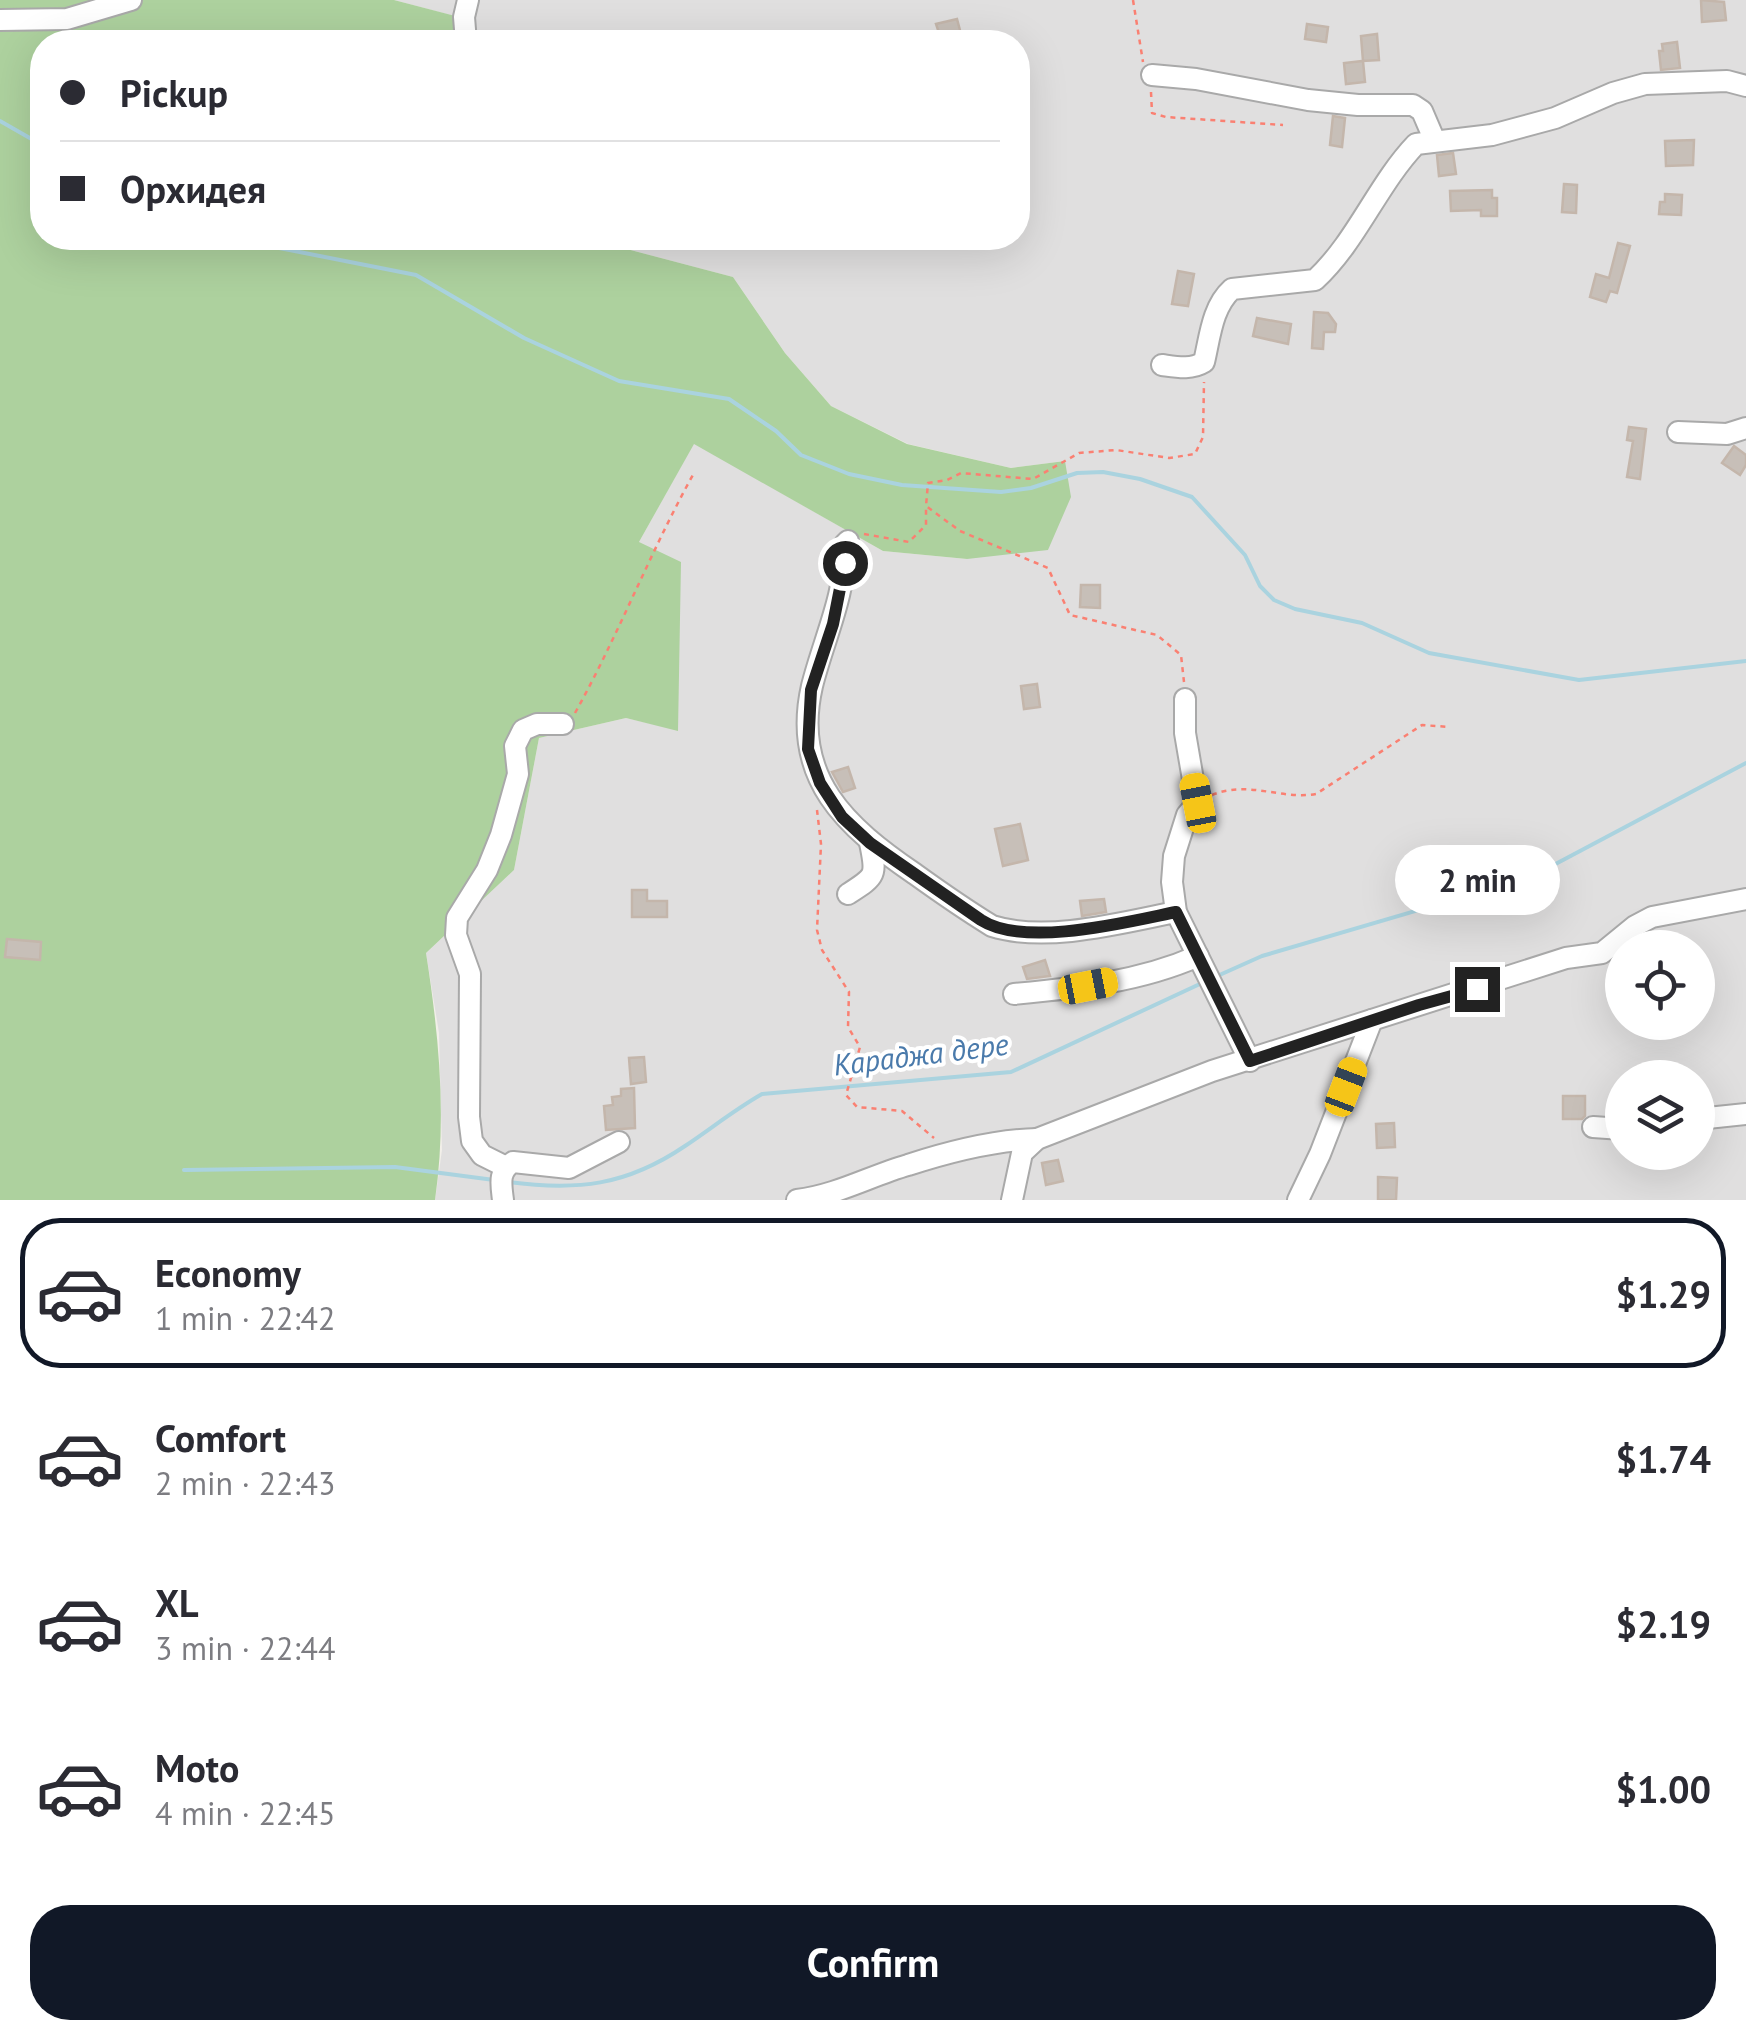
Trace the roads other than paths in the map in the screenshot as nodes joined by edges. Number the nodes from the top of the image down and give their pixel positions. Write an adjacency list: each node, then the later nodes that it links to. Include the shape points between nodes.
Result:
1 (131, 0): 3 (street, via 67,19)
2 (468, 0): 4 (street)
3 (0, 20)
4 (465, 30)
5 (1157, 76): 7 (street, via 1358,106 1413,105)
6 (1746, 86): 7 (street, via 1645,84 1524,127)
7 (1434, 139): 8 (street, via 1416,144 1401,159 1351,239 1316,280 1238,287 1223,297 1204,362)
8 (1162, 365)
9 (1746, 428): 10 (street)
10 (1678, 432)
11 (848, 541): 14 (street, via 833,624 811,690 808,749 842,817)
12 (1185, 699): 17 (street, via 1198,803 1187,814 1174,856)
13 (563, 724): 28 (street, via 523,730 501,834 456,918 470,974 472,1141)
14 (870, 843): 15 (street, via 872,878); 17 (street, via 1006,931 1098,928)
15 (848, 894)
16 (1746, 899): 20 (street, via 1652,917 1602,953 1566,958)
17 (1176, 912): 18 (street)
18 (1206, 972): 19 (street); 21 (street)
19 (1014, 994)
20 (1372, 1020): 21 (street); 31 (street)
21 (1250, 1061): 26 (street)
22 (1746, 1114): 23 (street)
23 (1715, 1117)
24 (1593, 1127): 25 (street)
25 (1605, 1128)
26 (1037, 1139): 29 (street, via 909,1164 827,1196); 30 (street, via 1022,1153)
27 (619, 1142): 28 (street, via 568,1168 513,1162)
28 (503, 1182)
29 (797, 1200)
30 (1012, 1200)
31 (1298, 1200)

